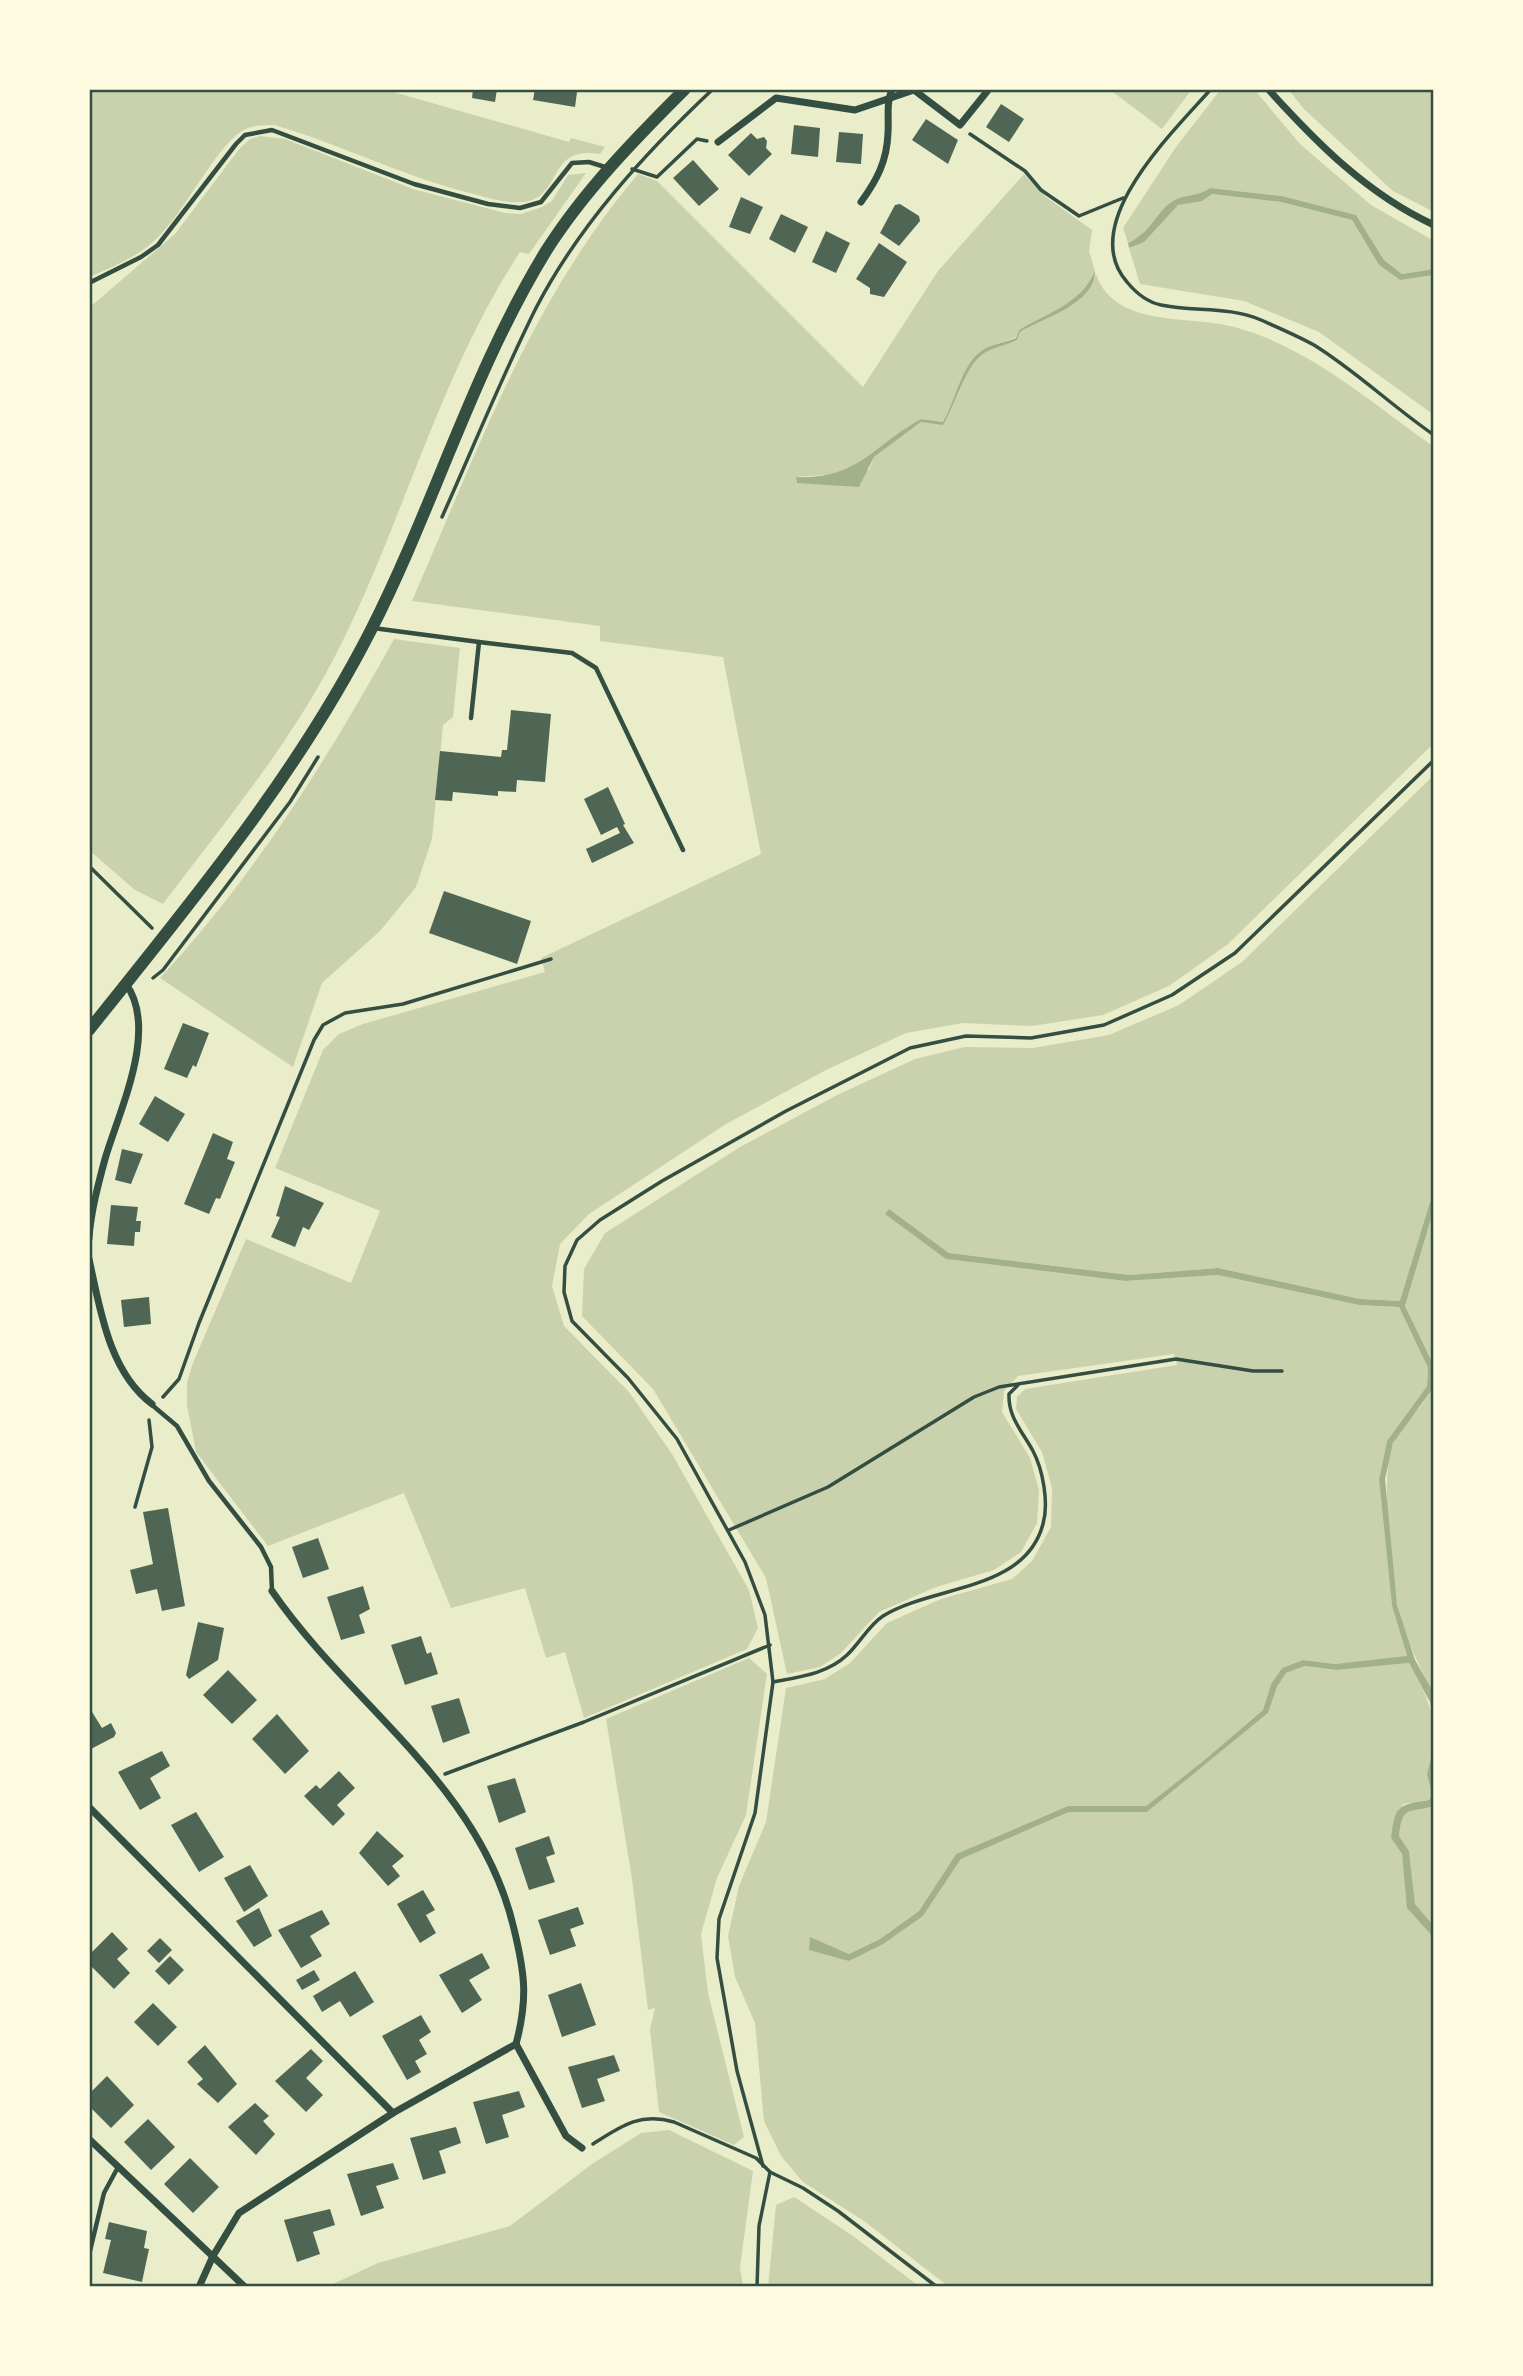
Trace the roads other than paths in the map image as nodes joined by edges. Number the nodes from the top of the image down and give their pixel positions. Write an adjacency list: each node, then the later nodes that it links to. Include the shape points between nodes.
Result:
1 (685, 89): 7 (main road)
2 (891, 89): 5 (street)
3 (989, 89): 5 (street, via 960,125 914,90)
4 (1268, 89): 9 (street, via 1322,146 1378,195)
5 (888, 99): 6 (street, via 855,110 776,98); 8 (street, via 881,174)
6 (718, 142)
7 (609, 169): 10 (lane, via 589,162 572,163 541,202 520,208 414,184 272,130 254,132 236,144 158,245); 11 (main road, via 547,250 510,315)
8 (861, 202)
9 (1434, 225)
10 (89, 283)
11 (372, 628): 12 (lane); 15 (main road, via 335,696 247,832)
12 (479, 642): 13 (lane); 14 (lane, via 572,653 596,668)
13 (471, 718)
14 (683, 850)
15 (126, 984): 16 (main road); 17 (street, via 137,1006 134,1075 106,1157)
16 (89, 1030)
17 (89, 1238)
18 (89, 1259): 19 (street, via 119,1363 137,1393)
19 (152, 1405): 20 (lane, via 177,1426 208,1481 261,1547 271,1567)
20 (272, 1591): 22 (street, via 294,1623 437,1777 476,1833 510,1911 525,1976 525,2010)
21 (89, 1807): 23 (street)
22 (516, 2044): 23 (street); 25 (street, via 566,2136)
23 (393, 2113): 28 (street, via 239,2213)
24 (89, 2139): 26 (street)
25 (582, 2148)
26 (117, 2169): 27 (lane, via 104,2193); 28 (street)
27 (89, 2255)
28 (213, 2256): 29 (street); 30 (street)
29 (199, 2287)
30 (245, 2287)

